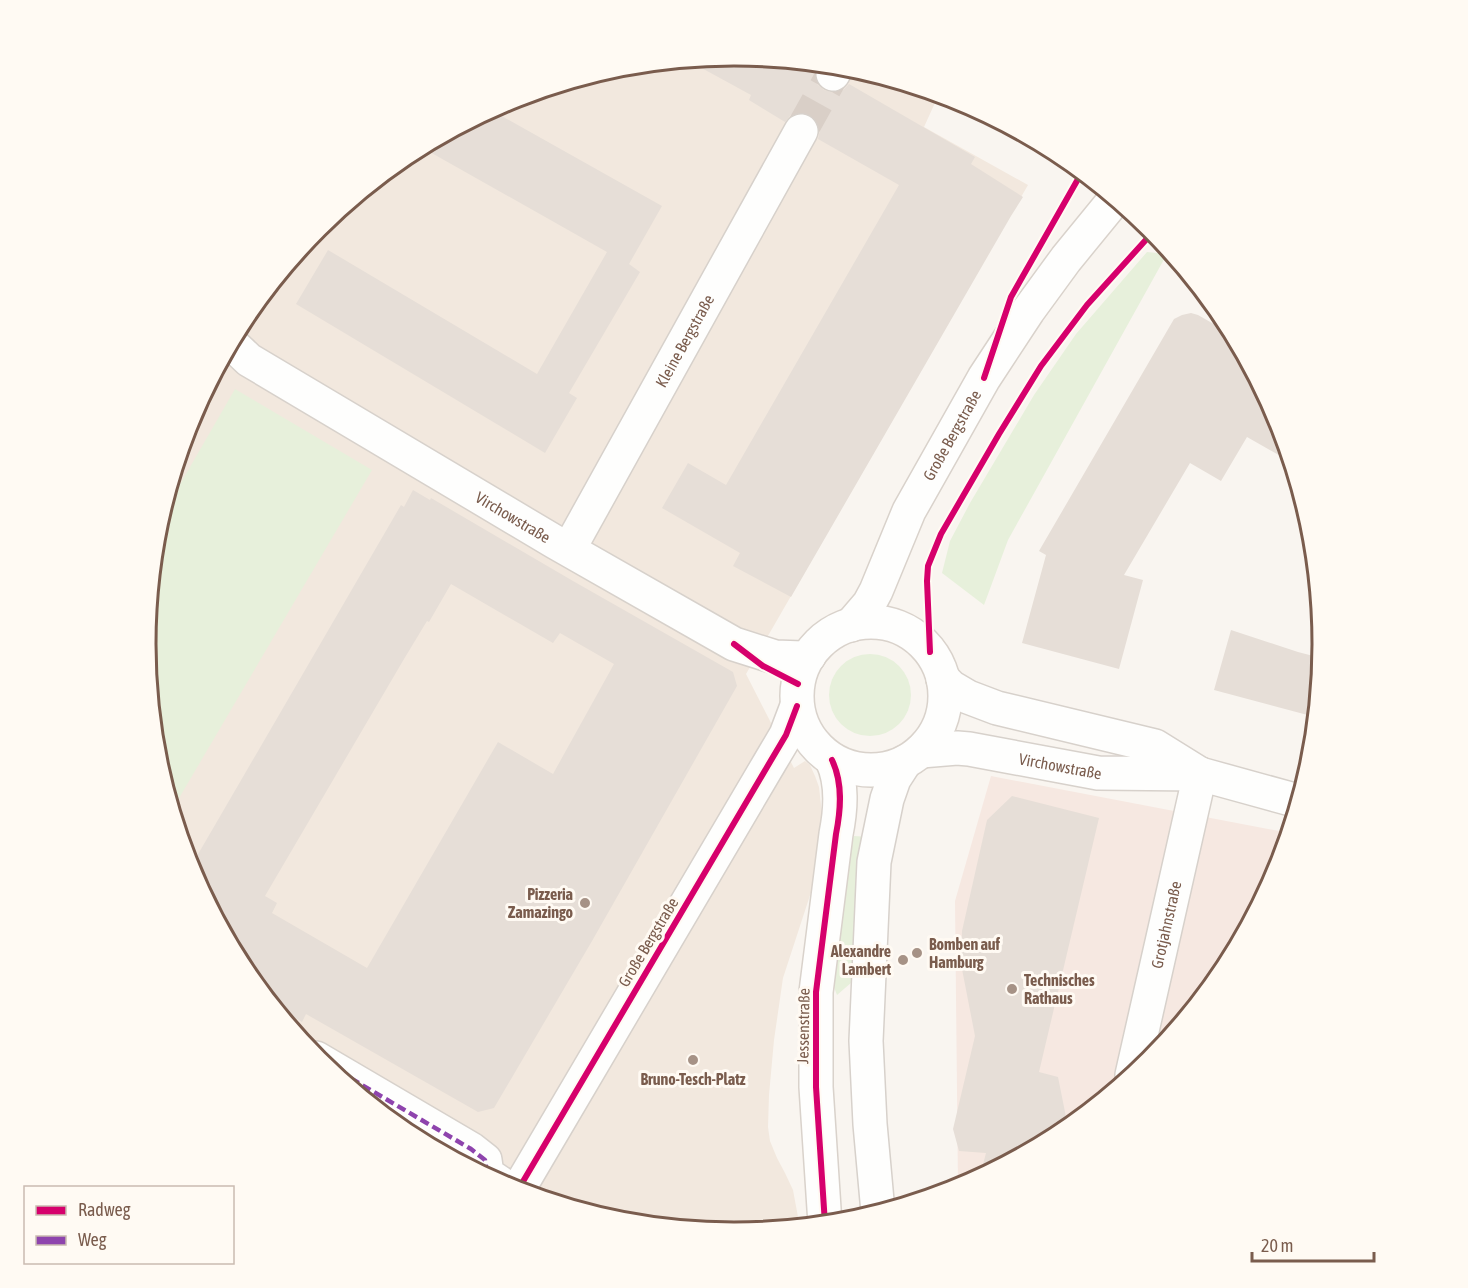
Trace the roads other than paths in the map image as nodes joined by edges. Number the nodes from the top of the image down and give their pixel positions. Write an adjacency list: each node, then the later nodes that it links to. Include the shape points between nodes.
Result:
1 (801, 131): 4 (street, Kleine Bergstraße)
2 (1110, 205): 5 (street, Große Bergstraße, via 1028,311 984,378 909,511 876,591)
3 (237, 349): 4 (street, Virchowstraße, via 249,360)
4 (569, 549): 6 (street, Virchowstraße, via 734,644 775,657)
5 (851, 625): 6 (street, via 827,636); 7 (street, via 881,622 908,632 930,652)
6 (809, 656): 8 (street, via 801,671)
7 (943, 679): 9 (street, via 944,708 938,727 928,744); 11 (street, Virchowstraße, via 968,697 997,708 1155,746)
8 (797, 706): 10 (street, via 811,741); 16 (street, Große Bergstraße, via 786,735)
9 (913, 756): 10 (street, via 887,768 869,770 850,768); 11 (street, Virchowstraße, via 957,748 1098,773); 17 (street, via 894,779 874,862 866,1041)
10 (832, 760): 18 (street, Jessenstraße, via 841,795 816,992 816,1087)
11 (1200, 774): 12 (street, Virchowstraße); 13 (street, Grotjahnstraße)
12 (1290, 799)
13 (1135, 1060)
14 (356, 1081): 15 (street, via 471,1149 485,1160)
15 (486, 1166)
16 (523, 1182)
17 (877, 1204)
18 (824, 1215)

